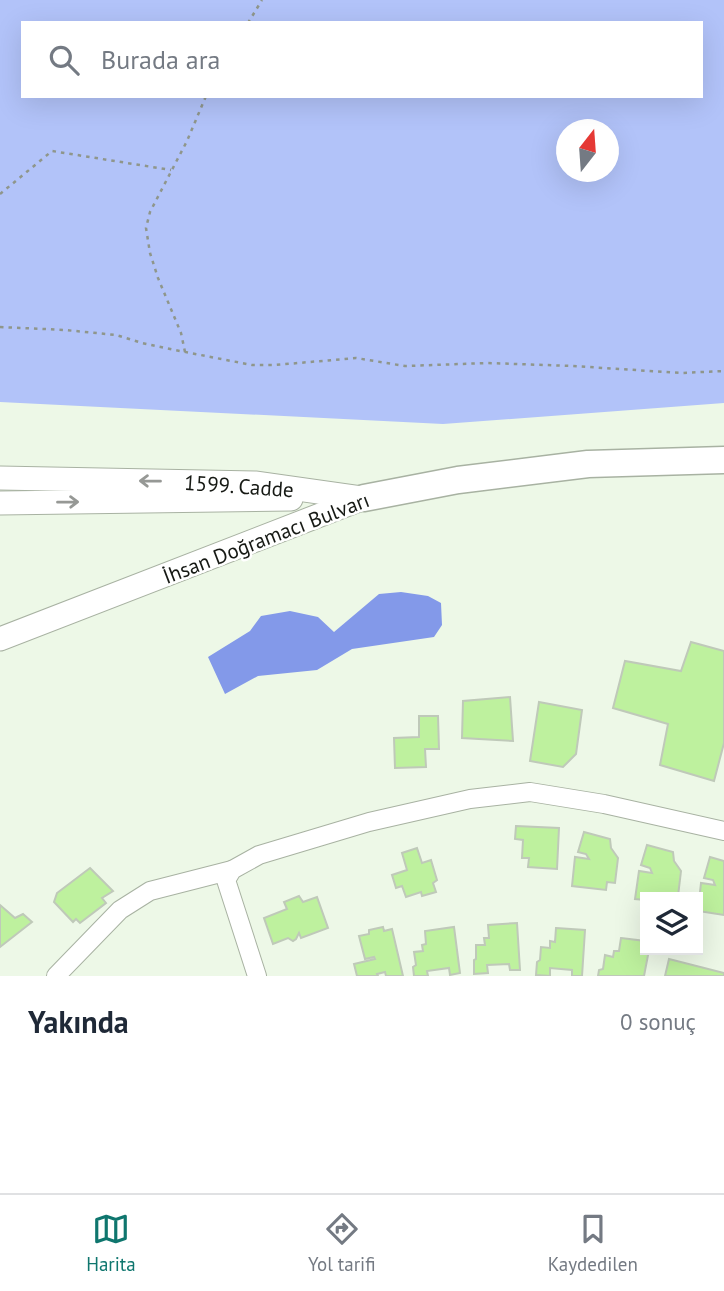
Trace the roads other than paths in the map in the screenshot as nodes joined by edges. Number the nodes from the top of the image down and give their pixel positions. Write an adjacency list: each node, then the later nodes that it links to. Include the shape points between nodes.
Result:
1 (724, 460): 2 (main road, İhsan Doğramacı Bulvarı)
2 (542, 470): 3 (main road, İhsan Doğramacı Bulvarı, via 611,479); 5 (main road, İhsan Doğramacı Bulvarı)
3 (724, 472)
4 (0, 478): 5 (street, 1599. Cadde, one-way to 4, via 255,483)
5 (364, 498): 6 (street, 1599. Cadde, one-way to 5); 7 (street, İhsan Doğramacı Bulvarı)
6 (0, 503)
7 (0, 639)
8 (724, 831): 9 (street, via 530,792 470,799 369,822 259,855)
9 (232, 870): 10 (street, via 150,891 120,910); 11 (street, via 226,880)
10 (56, 976)
11 (257, 976)

